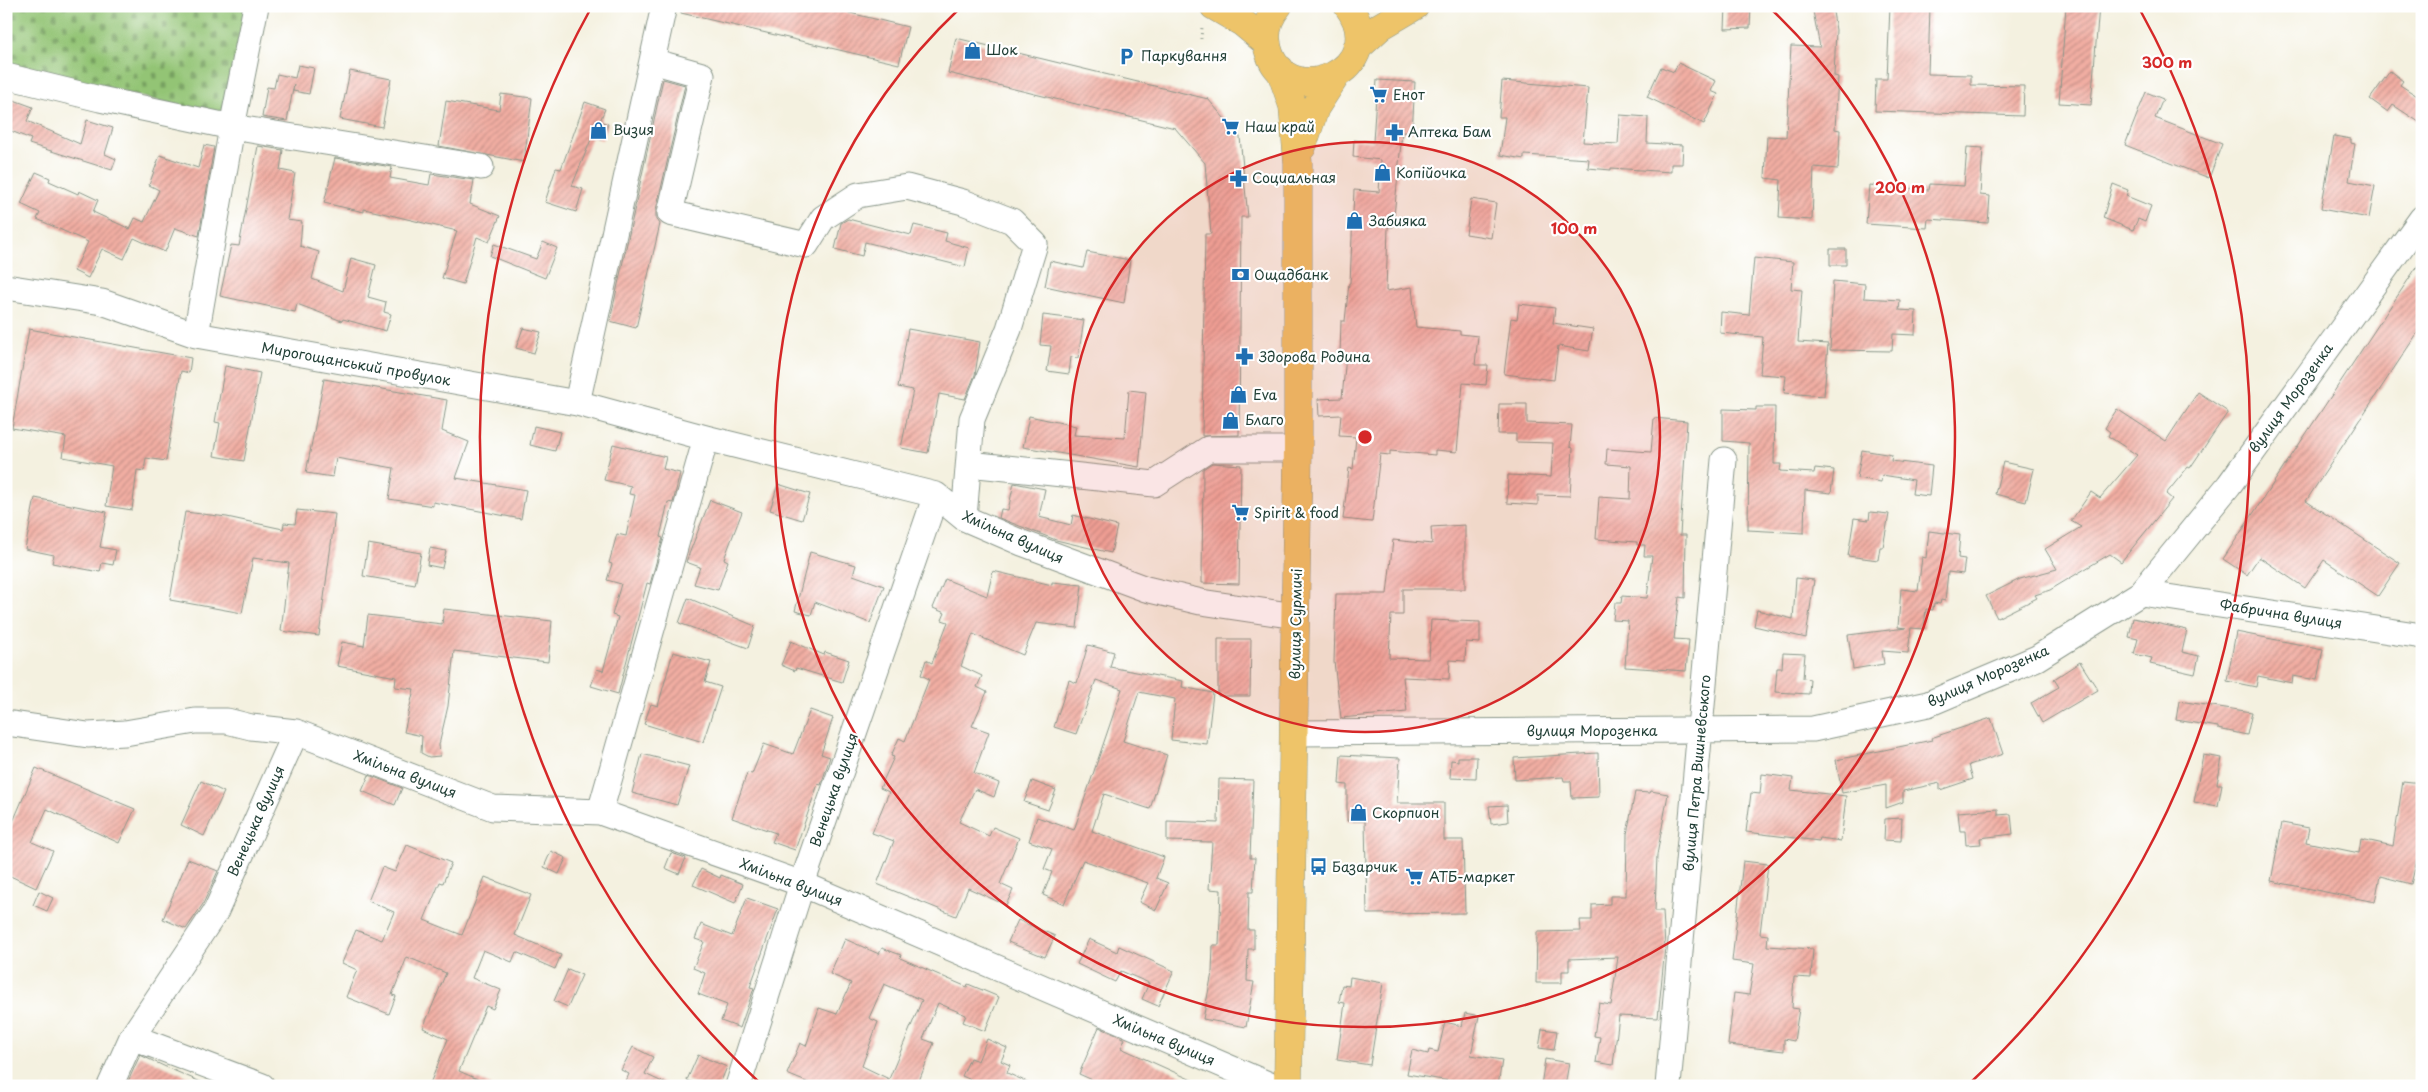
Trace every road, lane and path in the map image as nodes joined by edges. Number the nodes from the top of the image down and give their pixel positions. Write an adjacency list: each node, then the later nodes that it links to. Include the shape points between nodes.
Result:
1 (256, 6): 15 (street)
2 (664, 6): 11 (street)
3 (1278, 6): 9 (main road, via 1267,27)
4 (1410, 6): 6 (main road, via 1383,11)
5 (1415, 6): 10 (main road, via 1381,26)
6 (1349, 7): 10 (main road, via 1356,20)
7 (1211, 16): 8 (path, via 1203,24); 9 (main road, via 1243,23)
8 (1201, 39)
9 (1267, 43): 12 (main road, via 1269,53)
10 (1358, 48): 14 (main road, via 1349,65)
11 (652, 61): 21 (street); 25 (street, via 702,75 670,213 806,245 823,218 858,195 907,187 963,202 1012,221 1036,244 1008,329 972,419)
12 (1280, 69): 14 (main road, via 1292,78 1306,82 1321,82); 16 (main road, via 1293,106)
13 (6, 76): 15 (street)
14 (1334, 77): 16 (main road, via 1315,108)
15 (232, 127): 17 (street); 20 (street)
16 (1298, 163): 23 (main road, вулиця Сурмичі)
17 (481, 167)
18 (2422, 218): 28 (street, вулиця Морозенка, via 2229,485)
19 (6, 287): 20 (street, Мирогощанський провулок, via 102,302)
20 (196, 336): 21 (street, Мирогощанський провулок)
21 (578, 403): 22 (street, Мирогощанський провулок)
22 (706, 438): 26 (street, Хмільна вулиця); 35 (street)
23 (1298, 449): 25 (street, via 1208,449 1154,484); 29 (main road, вулиця Сурмичі)
24 (1724, 460): 32 (street, вулиця Петра Вишневського)
25 (968, 464): 27 (street)
26 (936, 495): 27 (street, Хмільна вулиця); 36 (street, Венецька вулиця)
27 (964, 518): 29 (street, Хмільна вулиця, via 1146,589 1201,602)
28 (2141, 593): 30 (street, Фабрична вулиця); 32 (street, вулиця Морозенка, via 2037,658 1928,704 1813,729)
29 (1296, 616): 34 (main road, вулиця Сурмичі)
30 (2422, 636)
31 (6, 723): 33 (street, via 88,736 211,721)
32 (1701, 730): 34 (street, вулиця Морозенка); 43 (street, вулиця Петра Вишневського)
33 (296, 732): 35 (street, Хмільна вулиця, via 493,808); 37 (street, Венецька вулиця, via 216,910)
34 (1295, 733): 42 (main road, вулиця Сурмичі)
35 (600, 812): 36 (street, Хмільна вулиця)
36 (802, 884): 40 (street, Венецька вулиця); 41 (street, Хмільна вулиця)
37 (132, 1037): 38 (street, Венецька вулиця); 39 (street)
38 (110, 1086)
39 (262, 1086)
40 (738, 1086)
41 (1272, 1086)
42 (1288, 1086)
43 (1668, 1086)

